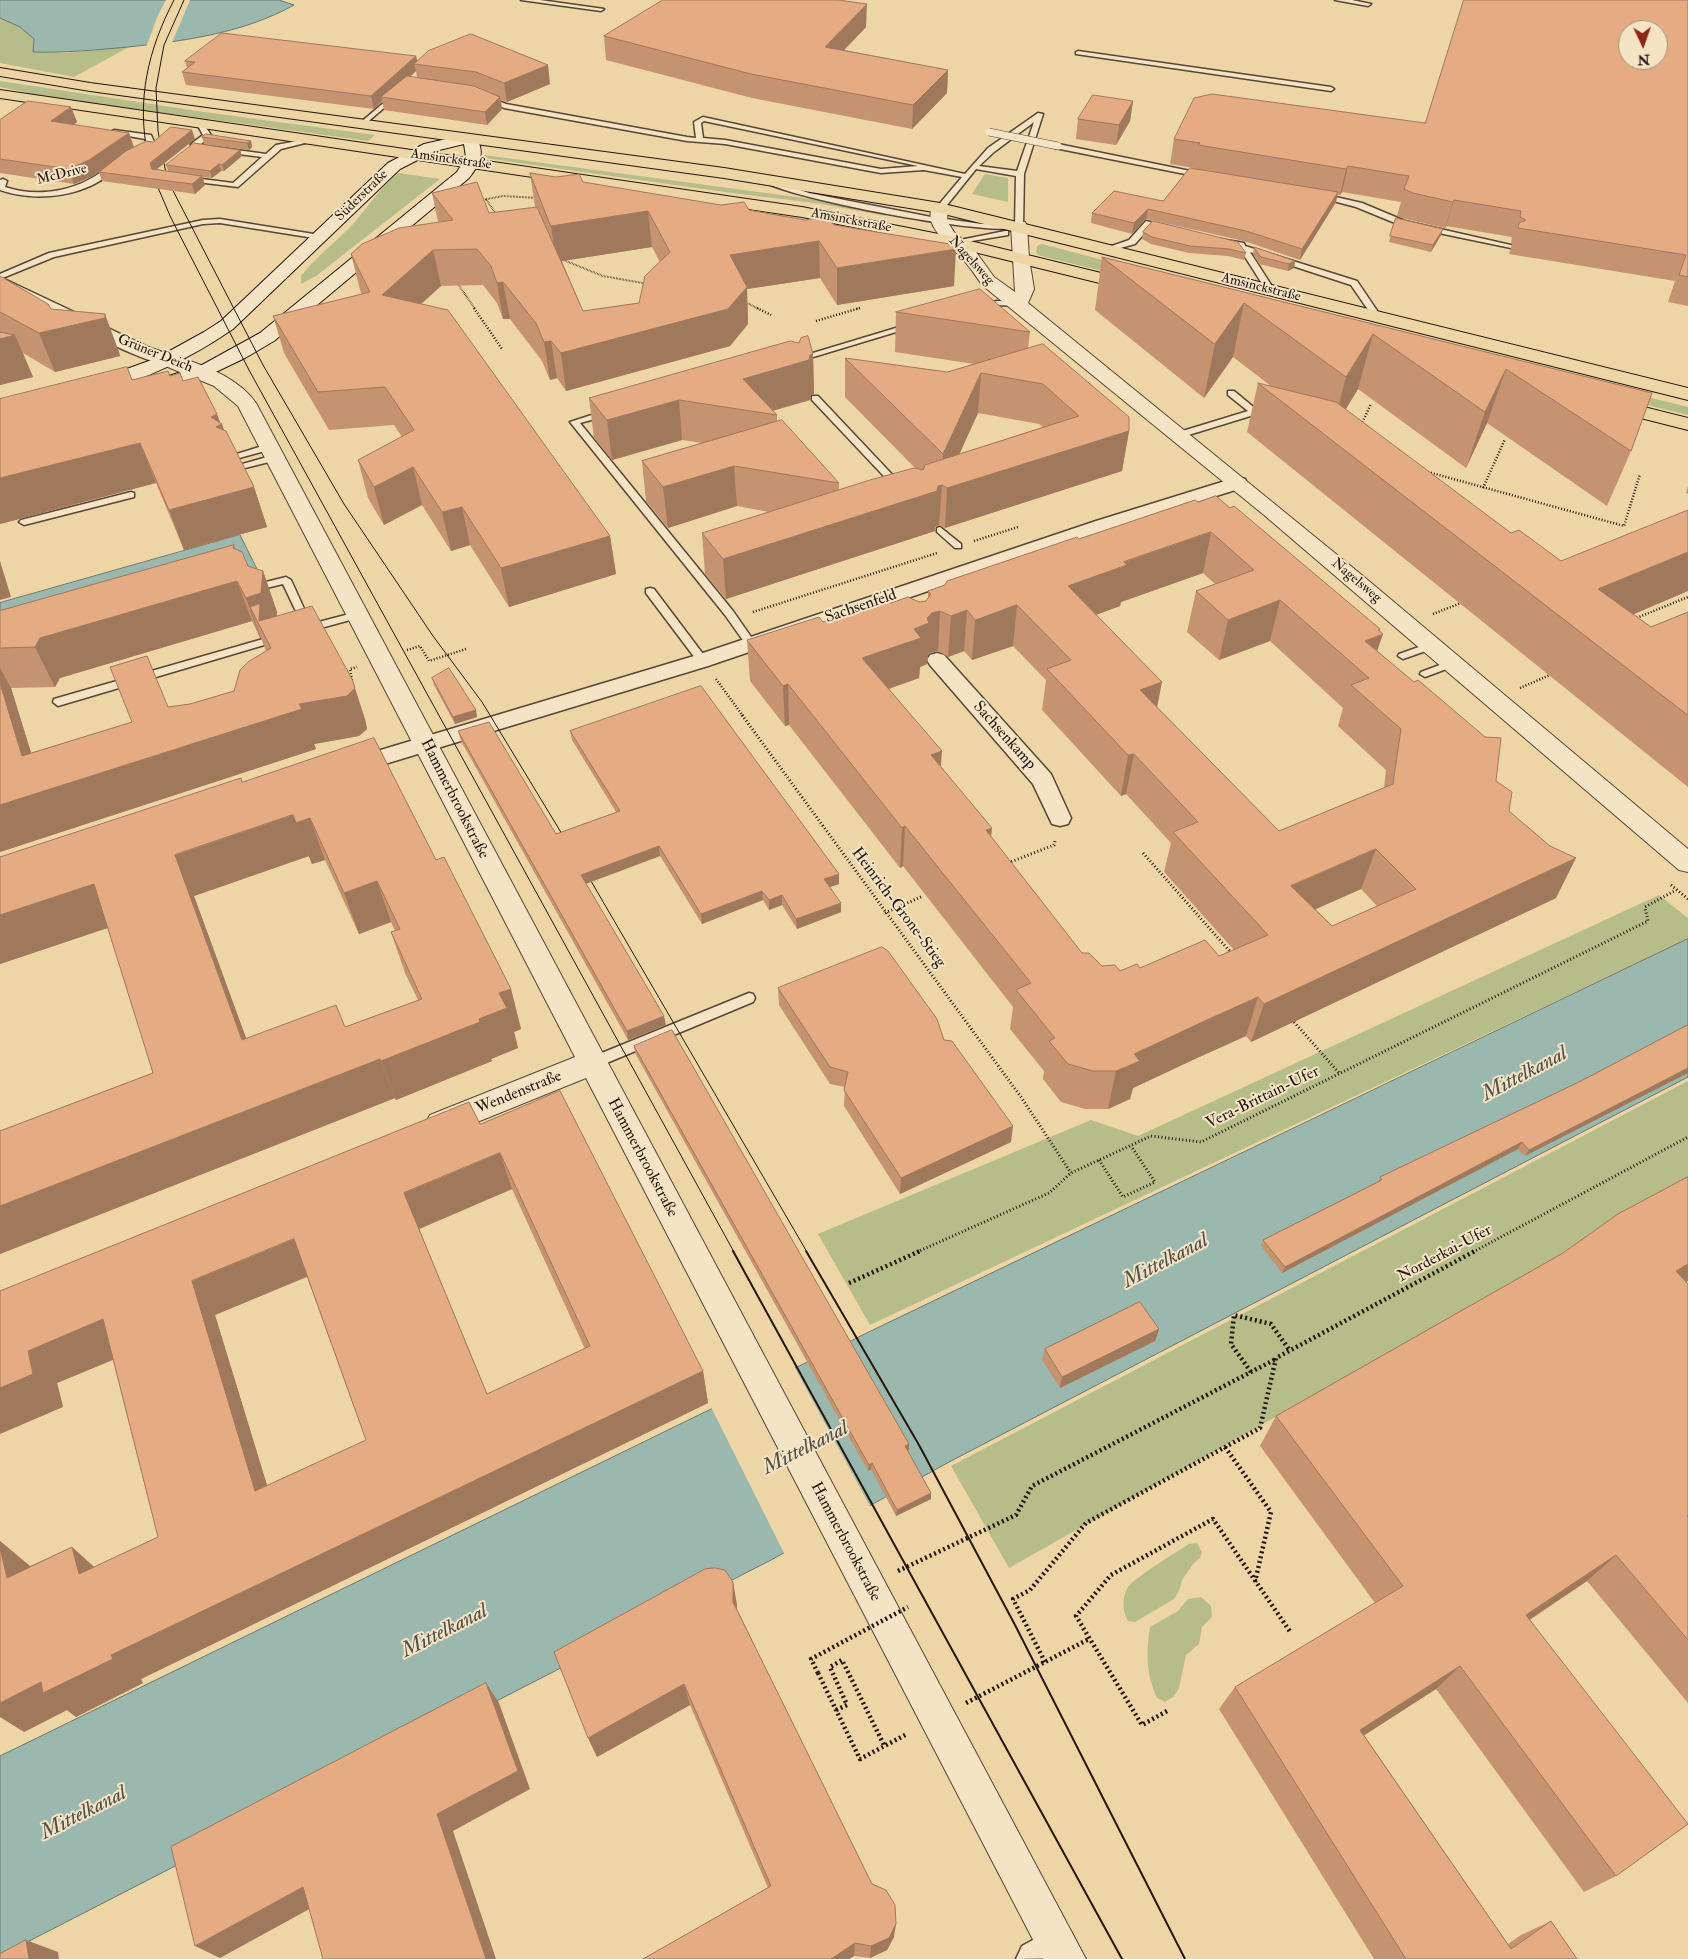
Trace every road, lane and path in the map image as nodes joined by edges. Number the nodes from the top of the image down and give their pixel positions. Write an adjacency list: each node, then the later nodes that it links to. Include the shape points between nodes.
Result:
1 (524, 0): 4 (lane)
2 (1338, 0): 3 (lane)
3 (1368, 4)
4 (601, 9)
5 (1078, 53): 7 (lane)
6 (0, 72): 12 (main road, Amsinckstraße)
7 (1331, 89)
8 (401, 91): 12 (lane)
9 (0, 94): 11 (main road, Amsinckstraße, via 35,104)
10 (479, 96): 17 (lane, via 504,106)
11 (201, 124): 16 (main road, Amsinckstraße); 18 (lane, via 207,135)
12 (362, 124): 15 (main road, Amsinckstraße)
13 (105, 130): 29 (lane, McDrive, via 148,137 151,144 91,183 40,194 12,193 1,188)
14 (990, 132): 27 (lane, bridge)
15 (469, 139): 20 (street, Süderstraße, via 451,141); 22 (street, via 473,145); 34 (main road, Amsinckstraße, via 760,178)
16 (313, 140): 20 (main road, Amsinckstraße); 21 (lane, via 280,147)
17 (700, 140): 24 (lane, via 881,171); 24 (lane, via 697,120 708,120)
18 (194, 146): 19 (lane); 21 (lane)
19 (187, 151)
20 (412, 154): 22 (main road, Amsinckstraße); 38 (street, Süderstraße, via 394,166)
21 (268, 156): 28 (lane, via 235,185)
22 (473, 163): 40 (main road, Amsinckstraße, via 802,212); 53 (street, Süderstraße, via 464,176)
23 (974, 167): 25 (lane); 25 (lane, via 991,150 1040,114); 26 (lane)
24 (924, 168): 26 (lane)
25 (1020, 174): 36 (lane)
26 (966, 176): 34 (lane)
27 (1207, 176)
28 (177, 177)
29 (3, 180)
30 (1314, 194): 42 (lane, via 1359,205 1403,223)
31 (540, 198): 32 (path, via 503,196)
32 (486, 199): 33 (path); 35 (path)
33 (480, 201)
34 (940, 214): 36 (main road, Amsinckstraße); 40 (street, Nagelsweg)
35 (500, 220)
36 (1019, 226): 40 (lane, via 999,235); 43 (main road, Amsinckstraße); 45 (street)
37 (1177, 230): 43 (lane, via 1149,223 1132,242)
38 (320, 237): 47 (lane, via 220,221 203,222 52,255); 52 (street, Süderstraße)
39 (1213, 238): 41 (lane)
40 (954, 242): 45 (main road, Amsinckstraße); 55 (street, Nagelsweg, via 988,281)
41 (1241, 245): 51 (lane); 59 (lane, via 1354,283)
42 (1511, 246)
43 (1109, 250): 51 (main road, Amsinckstraße)
44 (557, 257): 49 (path, via 575,267 604,276)
45 (1020, 258): 50 (main road, Amsinckstraße); 55 (street, via 1025,289)
46 (453, 276): 62 (path)
47 (0, 277)
48 (0, 282): 63 (street, Grüner Deich, via 144,352)
49 (657, 285)
50 (1149, 290)
51 (1271, 291): 59 (main road, Amsinckstraße)
52 (278, 292): 53 (street); 63 (street, Süderstraße)
53 (314, 300): 65 (street, Süderstraße, via 248,350)
54 (740, 300): 58 (path)
55 (1019, 304): 57 (lane, via 987,304); 74 (street, Nagelsweg)
56 (860, 308): 60 (path)
57 (969, 310)
58 (771, 315)
59 (1378, 318): 67 (main road, Amsinckstraße)
60 (816, 321)
61 (924, 323): 64 (lane)
62 (502, 349)
63 (170, 361): 65 (street, Grüner Deich); 65 (street, Süderstraße, via 80,397 148,390)
64 (792, 361)
65 (202, 372): 76 (street, Hammerbrookstraße, via 239,395)
66 (1231, 393): 74 (lane, via 1254,412)
67 (1688, 394)
68 (815, 398): 83 (lane)
69 (1594, 401): 72 (main road)
70 (1371, 404): 73 (path)
71 (622, 409): 96 (lane, via 574,422)
72 (1688, 424)
73 (1360, 427)
74 (1179, 435): 81 (street, Nagelsweg)
75 (1506, 439): 82 (path)
76 (272, 452): 77 (lane); 78 (lane); 92 (street, Hammerbrookstraße)
77 (232, 456)
78 (237, 467)
79 (1425, 471): 82 (path)
80 (1640, 474): 82 (path, via 1624,526)
81 (1238, 483): 96 (street, Sachsenfeld, via 894,605); 97 (street, Nagelsweg)
82 (1483, 488)
83 (904, 492)
84 (131, 495): 85 (lane)
85 (24, 522)
86 (940, 530): 87 (lane)
87 (958, 546)
88 (254, 588): 95 (lane, via 286,580)
89 (650, 591): 101 (lane)
90 (1688, 597): 94 (path)
91 (1461, 603): 93 (path)
92 (356, 615): 95 (lane); 110 (street, Hammerbrookstraße)
93 (1428, 616)
94 (1626, 622)
95 (308, 628): 109 (lane)
96 (751, 644): 101 (street, Sachsenfeld)
97 (1433, 645): 100 (lane); 103 (street, Nagelsweg)
98 (466, 649): 99 (path, via 430,661 420,646)
99 (402, 652)
100 (1403, 656)
101 (702, 660): 110 (street, Sachsenfeld); 118 (path, Heinrich-Grone-Stieg)
102 (937, 660): 112 (street, Sachsenkamp, via 1043,780)
103 (1453, 663): 105 (lane); 114 (street, Nagelsweg)
104 (350, 669): 107 (path)
105 (1425, 674)
106 (1550, 675): 108 (path)
107 (353, 686)
108 (1517, 689)
109 (58, 702)
110 (425, 742): 111 (street, Sachsenfeld); 122 (street, Hammerbrookstraße)
111 (332, 773)
112 (1060, 818): 115 (path, via 1054,845)
113 (1143, 853): 119 (path)
114 (1688, 863)
115 (1001, 865)
116 (1676, 890): 123 (path, Vera-Brittain-Ufer, via 1646,907 1648,921)
117 (924, 896): 118 (path)
118 (885, 913): 128 (path, Heinrich-Grone-Stieg, via 1021,1097)
119 (1239, 961)
120 (749, 998): 122 (lane)
121 (1294, 1022): 123 (path)
122 (592, 1063): 124 (street, Wendenstraße); 135 (street, Hammerbrookstraße)
123 (1340, 1074): 126 (path, Vera-Brittain-Ufer, via 1201,1142 1152,1136)
124 (418, 1133)
125 (1688, 1137): 130 (path, Norderkai-Ufer)
126 (1131, 1146): 127 (path, Vera-Brittain-Ufer); 127 (path, via 1155,1182 1123,1197)
127 (1099, 1160): 128 (path, Vera-Brittain-Ufer)
128 (1071, 1173): 129 (path, Vera-Brittain-Ufer, via 1049,1193)
129 (849, 1283)
130 (1290, 1351): 131 (path, Norderkai-Ufer); 132 (path, via 1271,1324 1234,1315 1231,1344)
131 (1276, 1358): 132 (path, Norderkai-Ufer); 133 (path, via 1260,1428)
132 (1251, 1372): 135 (path, Norderkai-Ufer, via 1032,1486 1016,1515)
133 (1225, 1447): 134 (path, via 1271,1512); 139 (path, via 1086,1523 1030,1590 1013,1599)
134 (1255, 1582): 137 (path); 138 (path, via 1213,1519 1111,1576 1076,1616)
135 (868, 1586): 142 (street, Hammerbrookstraße)
136 (908, 1608): 140 (path, bridge, via 811,1659)
137 (1291, 1633)
138 (1089, 1639): 139 (path); 141 (path, via 1142,1725)
139 (1044, 1662): 142 (path)
140 (836, 1710): 143 (path, via 860,1759); 143 (path, via 847,1705 830,1667 842,1660)
141 (1167, 1711)
142 (937, 1718): 143 (path); 144 (street, Hammerbrookstraße)
143 (884, 1746)
144 (1053, 1954)

